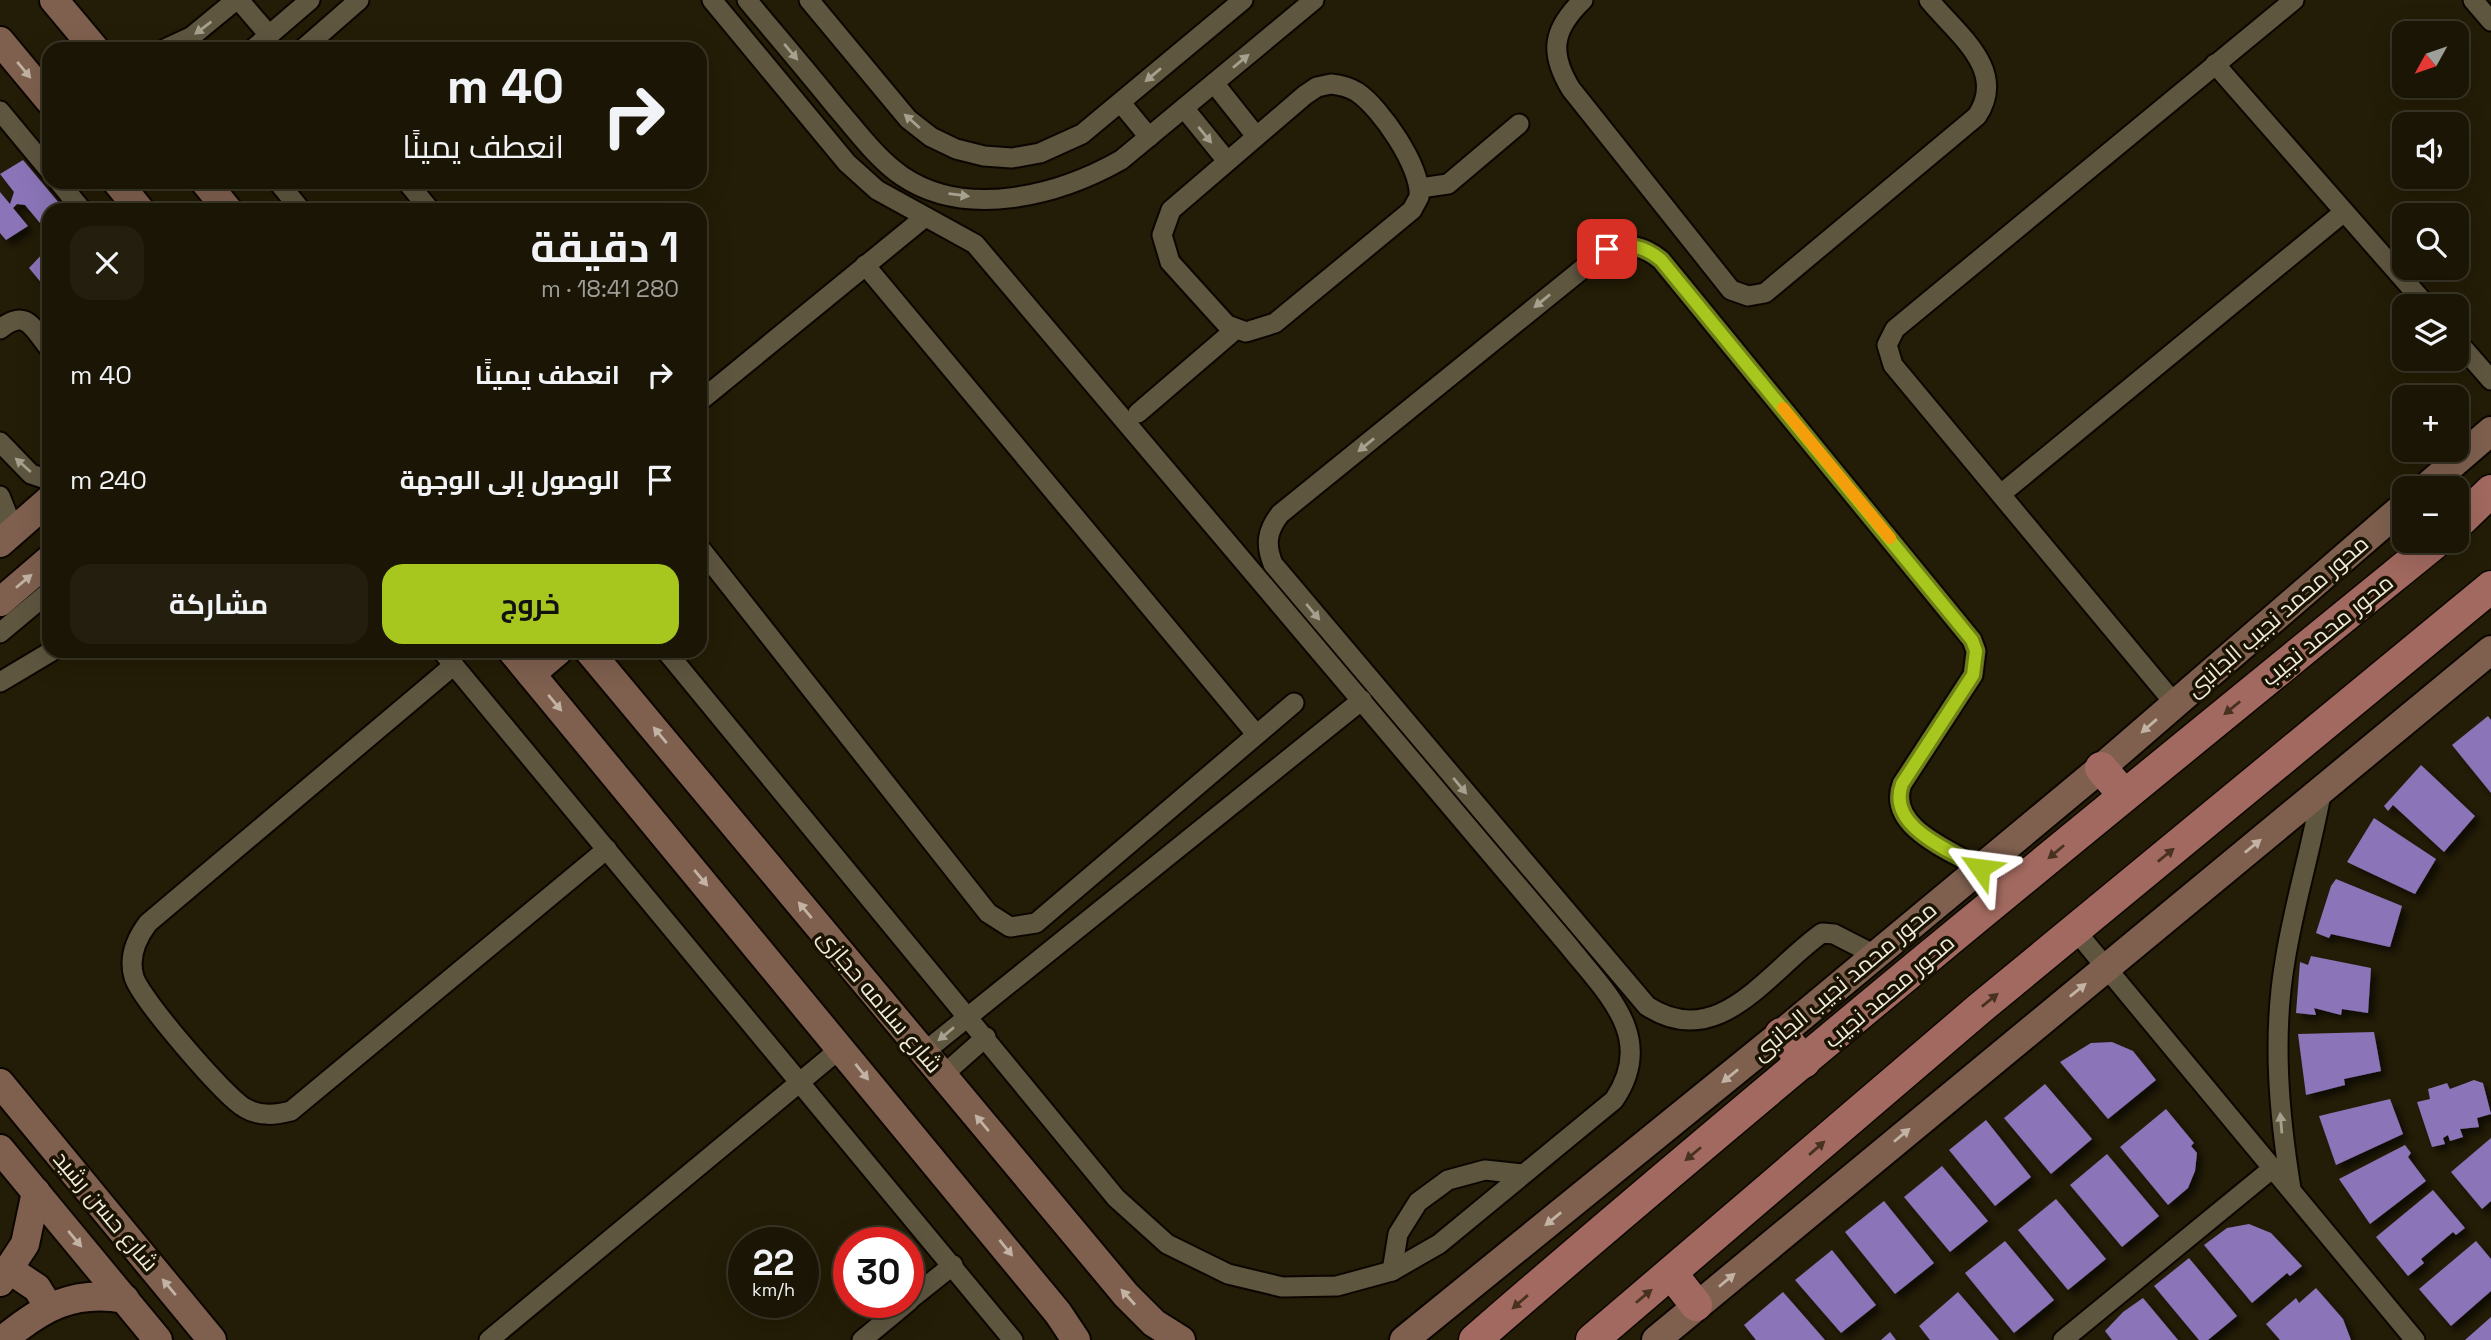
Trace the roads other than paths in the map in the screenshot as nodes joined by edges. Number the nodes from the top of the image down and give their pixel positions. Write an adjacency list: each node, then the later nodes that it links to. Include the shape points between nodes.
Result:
1 (54, 0): 17 (street)
2 (237, 0): 15 (street); 18 (street, one-way to 18)
3 (310, 0): 15 (street)
4 (359, 0): 20 (street)
5 (712, 0): 44 (street, via 848,163 877,190)
6 (747, 0): 29 (street, one-way to 29, via 887,165 925,188 983,198 1055,191 1121,160)
7 (809, 0): 24 (street, one-way to 7, via 1082,134 1040,153 1012,158 956,149 908,119)
8 (1244, 0): 24 (street, one-way to 24)
9 (1314, 0): 22 (street, one-way to 9)
10 (1583, 0): 11 (street, via 1563,22 1556,45 1558,68 1731,290 1748,296 1765,293 1977,116 1985,103 1989,89 1980,60)
11 (1929, 0)
12 (2294, 0): 21 (street)
13 (2473, 0): 14 (street)
14 (2491, 22)
15 (269, 35): 19 (street)
16 (0, 41): 23 (street, one-way to 23)
17 (89, 42)
18 (180, 42)
19 (261, 42)
20 (314, 42)
21 (2215, 64): 43 (street); 59 (street, via 1895,329 1890,338 1888,355 1893,365)
22 (1214, 83): 25 (street); 28 (street)
23 (42, 92)
24 (1121, 103): 29 (street)
25 (1184, 108): 29 (street); 30 (street, one-way to 30)
26 (0, 111): 31 (street)
27 (1519, 124): 32 (street, via 1448,184)
28 (1256, 136): 30 (street); 32 (street, via 1317,87 1346,86 1359,93 1392,131)
29 (1149, 138)
30 (1227, 161): 48 (street, via 1171,210 1162,235 1170,262 1219,318)
31 (42, 162)
32 (1420, 188): 48 (street, via 1412,210 1275,323 1256,331)
33 (65, 189): 38 (street)
34 (123, 189): 39 (street)
35 (211, 189): 40 (street)
36 (284, 189): 41 (street)
37 (413, 189): 42 (street)
38 (76, 203)
39 (135, 203)
40 (222, 203)
41 (295, 203)
42 (424, 203)
43 (2344, 212): 46 (street); 59 (street)
44 (925, 217): 45 (street); 83 (street, via 975,244)
45 (865, 265): 52 (street); 86 (street)
46 (2416, 294)
47 (0, 329): 49 (street, via 20,318)
48 (1236, 329): 53 (street)
49 (42, 340)
50 (2469, 355): 51 (street)
51 (2491, 380)
52 (707, 395)
53 (1138, 414)
54 (2491, 431): 56 (street)
55 (0, 442): 57 (street, one-way to 55, via 32,474)
56 (2439, 476)
57 (42, 478)
58 (2491, 491): 63 (main road)
59 (2001, 494): 85 (street)
60 (0, 496): 66 (street, via 8,516)
61 (2491, 498): 64 (main road, محور محمد نجيب)
62 (42, 506): 66 (street)
63 (2469, 512)
64 (2469, 515)
65 (2392, 516): 85 (street, محور محمد نجيب الجانبى)
66 (5, 539)
67 (2422, 553): 89 (main road, محور محمد نجيب, one-way to 89)
68 (707, 557): 86 (street, via 988,913 1010,927 1036,922)
69 (42, 566): 72 (street, one-way to 69)
70 (2491, 587): 92 (main road, one-way to 70)
71 (42, 598): 73 (street)
72 (0, 601)
73 (0, 633)
74 (2491, 650): 88 (street)
75 (42, 657): 82 (street)
76 (448, 658): 90 (street); 90 (street, via 148,923 133,954 138,989 233,1100 261,1114 292,1111)
77 (518, 658): 81 (street)
78 (550, 658): 81 (street)
79 (595, 658): 99 (street, شارع سلامه حجازى, one-way to 79)
80 (672, 658): 95 (street)
81 (531, 674): 98 (street, one-way to 98)
82 (0, 682)
83 (1362, 700): 95 (street); 106 (street, via 1568,945 1613,1003 1628,1031 1631,1060 1614,1100)
84 (1294, 703): 86 (street)
85 (2175, 704): 87 (street, محور محمد نجيب الجانبى, one-way to 87)
86 (1256, 734)
87 (2101, 768): 89 (main road); 91 (street, محور محمد نجيب الجانبى)
88 (2322, 789): 94 (street, one-way to 88); 107 (street, one-way to 88, via 2277,1077 2278,1021 2286,953)
89 (2124, 796): 100 (main road, محور محمد نجيب, one-way to 100)
90 (607, 849): 102 (street)
91 (1980, 868): 93 (street, محور محمد نجيب الجانبى); 93 (street, one-way to 93, via 1909,824 1898,801 1902,784 1973,675 1976,651 1972,640 1650,251 1628,245 1607,249 1272,525 1268,551 1273,564 1647,1006 1661,1015 1693,1022 1724,1014 1822,933 1834,934)
92 (2075, 930): 94 (street); 111 (main road, one-way to 92)
93 (1875, 955): 96 (street, محور محمد نجيب الجانبى)
94 (2105, 968): 105 (street); 115 (street, one-way to 94)
95 (968, 1016): 97 (street); 99 (street, one-way to 99)
96 (1781, 1034): 100 (main road); 126 (street, محور محمد نجيب الجانبى, one-way to 126)
97 (986, 1037): 101 (street); 110 (street, via 1116,1198 1167,1244 1227,1273 1282,1287 1337,1286)
98 (841, 1048): 102 (street); 124 (street, one-way to 124, via 1058,1312)
99 (923, 1053): 101 (street, شارع سلامه حجازى)
100 (1804, 1062): 127 (main road, محور محمد نجيب, one-way to 127)
101 (942, 1076): 125 (street, شارع سلامه حجازى, one-way to 101, via 1154,1323 1126,1295)
102 (800, 1082): 109 (street); 121 (street)
103 (3, 1094): 120 (street, شارع حسن رشيد, one-way to 103)
104 (0, 1149): 108 (street, شارع حسن رشيد)
105 (2273, 1168): 107 (street); 130 (street)
106 (1522, 1174): 110 (street, via 1439,1244); 110 (street, via 1485,1170 1438,1187 1418,1202 1398,1234)
107 (2292, 1190): 131 (street)
108 (36, 1192): 112 (street, via 30,1230); 114 (street, شارع حسن رشيد, one-way to 114)
109 (953, 1265): 113 (street); 123 (street)
110 (1392, 1271)
111 (1671, 1273): 115 (main road); 128 (main road, one-way to 111)
112 (5, 1276): 116 (street, via 37,1287)
113 (924, 1289)
114 (125, 1299): 116 (street, via 86,1296); 119 (street, شارع حسن رشيد)
115 (1696, 1305): 129 (street)
116 (48, 1306): 118 (street)
117 (889, 1318): 122 (street)
118 (3, 1340)
119 (158, 1340)
120 (212, 1340)
121 (489, 1340)
122 (862, 1340)
123 (1013, 1340)
124 (1076, 1340)
125 (1181, 1340)
126 (1404, 1340)
127 (1475, 1340)
128 (1592, 1340)
129 (1656, 1340)
130 (2063, 1340)
131 (2415, 1340)

